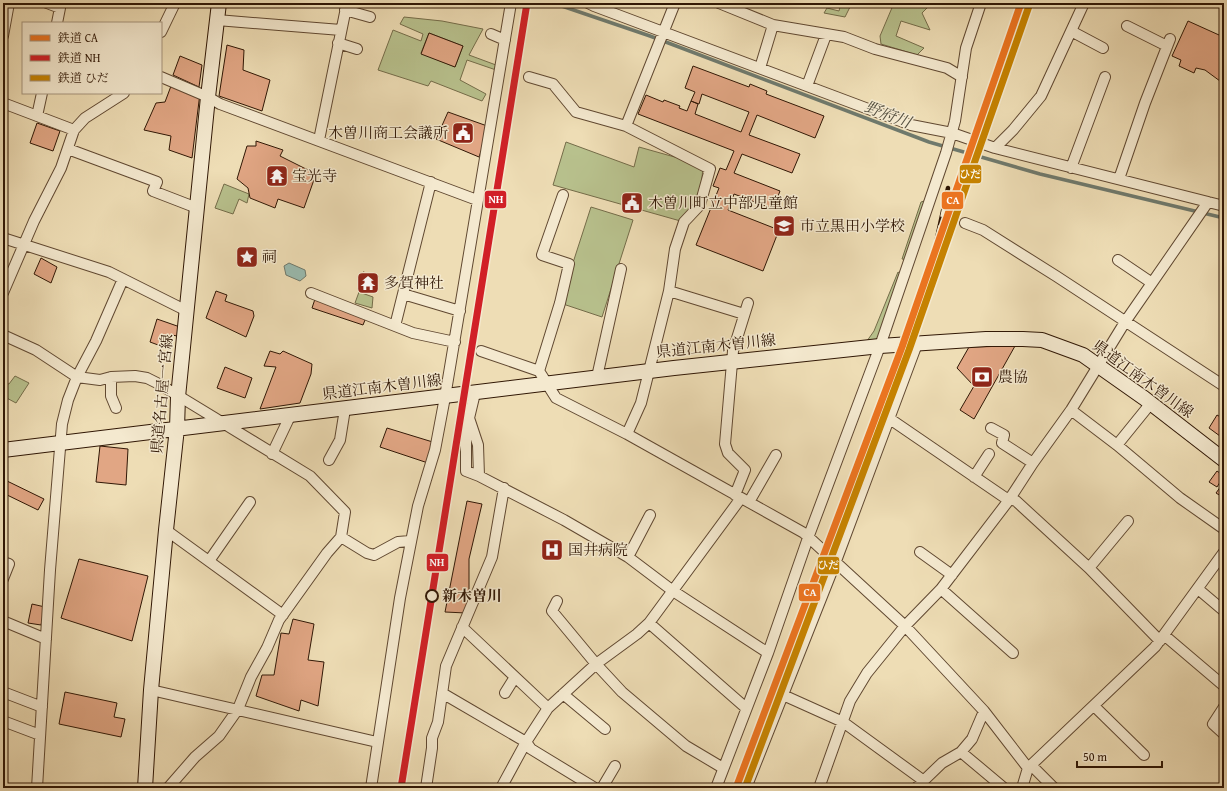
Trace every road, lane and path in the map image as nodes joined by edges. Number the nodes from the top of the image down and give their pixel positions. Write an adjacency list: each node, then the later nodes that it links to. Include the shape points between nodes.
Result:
1 (8, 3): 23 (street)
2 (47, 3): 14 (street, via 60,8)
3 (175, 3): 17 (street)
4 (219, 3): 13 (main road, 県道名古屋一宮線)
5 (511, 3): 24 (street)
6 (588, 3): 21 (street)
7 (675, 3): 21 (street)
8 (719, 3): 15 (street)
9 (981, 3): 31 (street, via 966,48)
10 (1084, 3): 19 (street)
11 (346, 6): 12 (street); 18 (street)
12 (370, 17)
13 (217, 20): 18 (street); 36 (main road, 県道名古屋一宮線)
14 (57, 22)
15 (773, 26): 22 (street); 28 (street)
16 (1127, 26): 46 (street, via 1169,43)
17 (162, 30)
18 (340, 30): 25 (street)
19 (1071, 31): 26 (street); 43 (street, via 1041,96)
20 (491, 34): 24 (street)
21 (663, 34): 28 (street); 39 (street)
22 (826, 35): 31 (street, via 844,37 946,68); 33 (street)
23 (3, 36)
24 (506, 40): 49 (street)
25 (338, 43): 27 (street); 42 (street)
26 (1103, 48)
27 (357, 49)
28 (760, 68): 33 (street)
29 (162, 77): 36 (street)
30 (529, 77): 39 (street, via 553,84 576,112)
31 (962, 77): 41 (street)
32 (1105, 77): 45 (street)
33 (807, 86): 41 (street, via 911,125)
34 (42, 94): 38 (street)
35 (122, 94): 40 (street, via 85,118)
36 (208, 97): 42 (street, via 220,104); 52 (main road, 県道名古屋一宮線)
37 (3, 103): 38 (street)
38 (37, 116): 40 (street)
39 (626, 126): 60 (street, via 710,169 700,204 684,222 675,249)
40 (74, 130): 44 (street)
41 (951, 136): 43 (street); 73 (street)
42 (319, 140): 47 (street)
43 (995, 148): 45 (street)
44 (68, 149): 52 (street, via 157,182 153,191); 55 (street, via 34,220)
45 (1071, 168): 46 (street)
46 (1118, 179): 50 (street)
47 (431, 182): 49 (street); 63 (street)
48 (563, 195): 77 (street, via 542,255 569,264)
49 (478, 200): 66 (street)
50 (1207, 203): 51 (street); 59 (street)
51 (1224, 206)
52 (197, 208): 65 (main road, 県道名古屋一宮線)
53 (966, 223): 68 (street, via 983,230)
54 (3, 238): 55 (street)
55 (25, 245): 58 (street, via 109,272); 61 (street)
56 (1118, 260): 59 (street)
57 (622, 269): 81 (street)
58 (123, 279): 65 (street); 79 (street)
59 (1152, 283): 68 (street)
60 (669, 291): 67 (street); 78 (street)
61 (3, 293)
62 (311, 293): 69 (street)
63 (403, 294): 66 (street); 69 (street)
64 (748, 302): 67 (street)
65 (187, 311): 85 (main road, 県道名古屋一宮線)
66 (460, 311): 71 (street)
67 (744, 314): 75 (street)
68 (1125, 322): 76 (street); 83 (street)
69 (395, 326): 71 (street, via 413,333)
70 (3, 335): 79 (street, via 36,350)
71 (455, 342): 86 (street)
72 (917, 344): 73 (main road, 県道江南木曽川線); 76 (main road, 県道江南木曽川線, via 986,339 1042,340 1083,355); 93 (street)
73 (880, 346): 75 (main road, 県道江南木曽川線); 120 (street)
74 (481, 351): 77 (street)
75 (732, 362): 78 (main road, 県道江南木曽川線); 112 (street, via 725,444 728,453 745,470)
76 (1099, 365): 87 (main road, 県道江南木曽川線); 90 (street)
77 (539, 371): 82 (street)
78 (649, 371): 81 (main road, 県道江南木曽川線); 97 (street, via 641,403)
79 (77, 377): 80 (street, via 100,380); 100 (street, via 68,400)
80 (111, 377): 85 (street, via 147,378); 88 (street, via 111,396)
81 (597, 377): 82 (main road, 県道江南木曽川線)
82 (548, 383): 84 (main road, 県道江南木曽川線); 97 (street, via 556,398)
83 (1224, 386)
84 (475, 393): 86 (main road, 県道江南木曽川線); 92 (street)
85 (178, 397): 94 (street); 95 (main road, 県道名古屋一宮線)
86 (445, 397): 89 (main road, 県道江南木曽川線); 121 (street, via 435,450)
87 (1151, 403): 101 (street); 107 (main road, 県道江南木曽川線)
88 (116, 408)
89 (345, 408): 91 (main road, 県道江南木曽川線); 106 (street, via 340,440)
90 (1071, 410): 101 (street); 108 (street)
91 (291, 414): 94 (main road, 県道江南木曽川線); 103 (street)
92 (469, 418): 98 (street); 99 (street)
93 (890, 419): 110 (street); 126 (street)
94 (221, 422): 95 (main road, 県道江南木曽川線); 103 (street)
95 (177, 428): 100 (main road, 県道江南木曽川線); 118 (main road, 県道名古屋一宮線)
96 (991, 428): 108 (street, via 1004,435 1002,442)
97 (627, 434): 112 (street)
98 (477, 440): 99 (street); 109 (street)
99 (466, 442): 109 (street, via 466,471)
100 (60, 443): 102 (main road, 県道江南木曽川線); 142 (street)
101 (1117, 445): 117 (street, via 1180,498)
102 (3, 450)
103 (272, 454): 119 (street, via 310,476 345,512)
104 (989, 454): 110 (street)
105 (776, 455): 112 (street)
106 (329, 460)
107 (1224, 460)
108 (1033, 463): 113 (street)
109 (479, 476): 111 (street)
110 (974, 478): 113 (street)
111 (504, 488): 124 (street); 140 (street, via 492,557)
112 (742, 499): 120 (street, via 804,533); 133 (street)
113 (1009, 500): 128 (street, via 1016,501); 129 (street)
114 (250, 502): 125 (street)
115 (650, 515): 124 (street)
116 (1128, 521): 128 (street)
117 (1224, 529)
118 (166, 530): 125 (street); 148 (main road, 県道名古屋一宮線)
119 (341, 537): 121 (street, via 374,555 398,542); 136 (street)
120 (808, 538): 126 (street); 143 (street)
121 (410, 541): 166 (street)
122 (920, 552): 129 (street)
123 (1224, 552): 132 (street)
124 (628, 557): 133 (street)
125 (209, 561): 136 (street)
126 (836, 561): 139 (street); 153 (street)
127 (3, 562): 130 (street, via 9,564)
128 (1089, 568): 141 (street)
129 (952, 575): 131 (street)
130 (3, 580)
131 (941, 589): 139 (street); 144 (street)
132 (1198, 589): 135 (street); 141 (street)
133 (673, 591): 138 (street); 143 (street)
134 (557, 600): 145 (street, via 552,611)
135 (1224, 611)
136 (283, 615): 159 (street, via 251,677)
137 (3, 621): 142 (street)
138 (649, 623): 145 (street); 158 (street)
139 (905, 626): 160 (street); 162 (street, via 867,674 850,701)
140 (462, 627): 146 (street); 150 (street, via 446,666)
141 (1162, 638): 147 (street); 154 (street)
142 (46, 639): 155 (street)
143 (768, 653): 158 (street)
144 (1013, 653)
145 (596, 664): 152 (street); 172 (street, via 622,692 660,725 686,746)
146 (516, 677): 151 (street); 157 (street)
147 (1224, 686)
148 (151, 690): 159 (street); 175 (main road, 県道名古屋一宮線)
149 (3, 692): 155 (street)
150 (442, 693): 167 (street); 178 (street, via 438,722 432,738)
151 (505, 693)
152 (563, 694): 157 (street); 163 (street)
153 (783, 695): 162 (street); 183 (street)
154 (1094, 706): 169 (street); 171 (street)
155 (42, 707): 165 (street)
156 (1224, 707): 164 (street, via 1213,724)
157 (548, 708): 167 (street)
158 (746, 708): 172 (street)
159 (238, 709): 166 (street); 176 (street, via 220,736 195,757)
160 (984, 711): 168 (street, via 972,739); 171 (street)
161 (3, 721): 165 (street)
162 (843, 722): 173 (street); 184 (street)
163 (605, 729)
164 (1224, 734)
165 (40, 735): 174 (street)
166 (378, 742): 177 (street)
167 (526, 742): 179 (street); 180 (street, via 531,749)
168 (961, 752): 173 (street, via 942,764); 185 (street)
169 (1144, 755)
170 (615, 766): 181 (street)
171 (1030, 767): 186 (street); 187 (street)
172 (723, 768): 182 (street)
173 (920, 784)
174 (37, 788)
175 (145, 788)
176 (168, 788)
177 (371, 788)
178 (426, 788)
179 (501, 788)
180 (595, 788)
181 (602, 788)
182 (716, 788)
183 (746, 788)
184 (820, 788)
185 (1004, 788)
186 (1022, 788)
187 (1054, 788)

